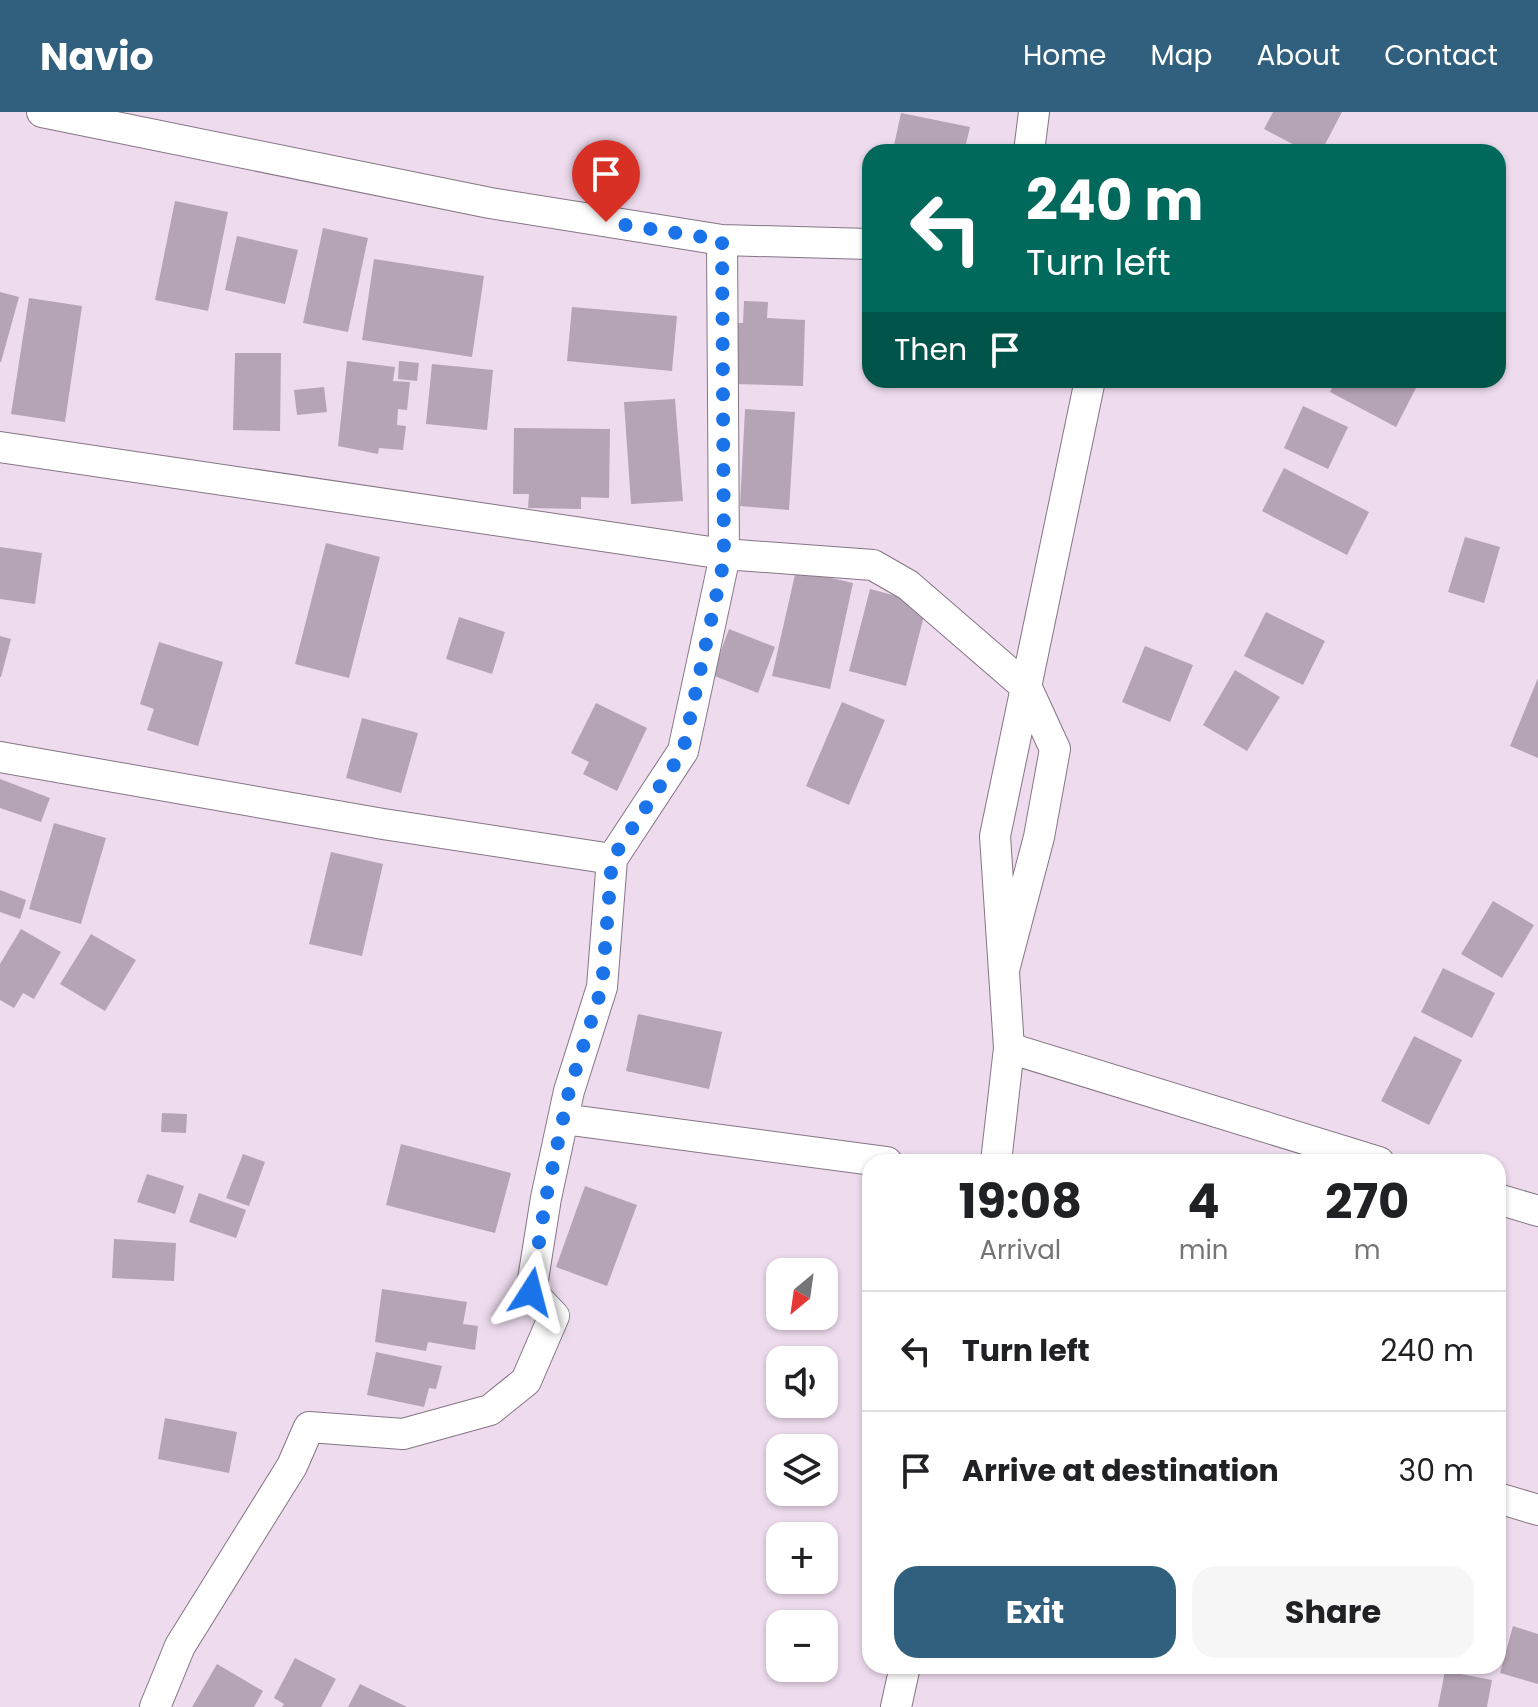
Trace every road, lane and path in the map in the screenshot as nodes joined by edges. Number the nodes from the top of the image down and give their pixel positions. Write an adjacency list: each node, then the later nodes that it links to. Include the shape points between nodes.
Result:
1 (42, 112): 4 (street, via 490,203)
2 (1034, 112): 3 (street)
3 (1030, 144)
4 (722, 240): 5 (street); 8 (street)
5 (862, 244)
6 (1088, 388): 9 (street)
7 (0, 447): 8 (street)
8 (724, 554): 9 (street, via 873,565 908,585); 11 (street, via 683,751)
9 (1027, 688): 12 (street, via 995,836); 12 (street, via 1055,749 1039,837)
10 (0, 757): 11 (street)
11 (612, 859): 14 (street, via 602,987)
12 (1004, 970): 13 (street)
13 (1009, 1048): 15 (street); 16 (street)
14 (563, 1119): 17 (street); 23 (street, via 531,1292 554,1316 526,1381 490,1410 403,1434 309,1427 292,1466 180,1646)
15 (997, 1154)
16 (1353, 1154)
17 (862, 1159)
18 (1506, 1201): 19 (street)
19 (1538, 1211)
20 (1506, 1500): 21 (street)
21 (1538, 1510)
22 (903, 1674): 24 (street)
23 (155, 1707)
24 (896, 1707)

